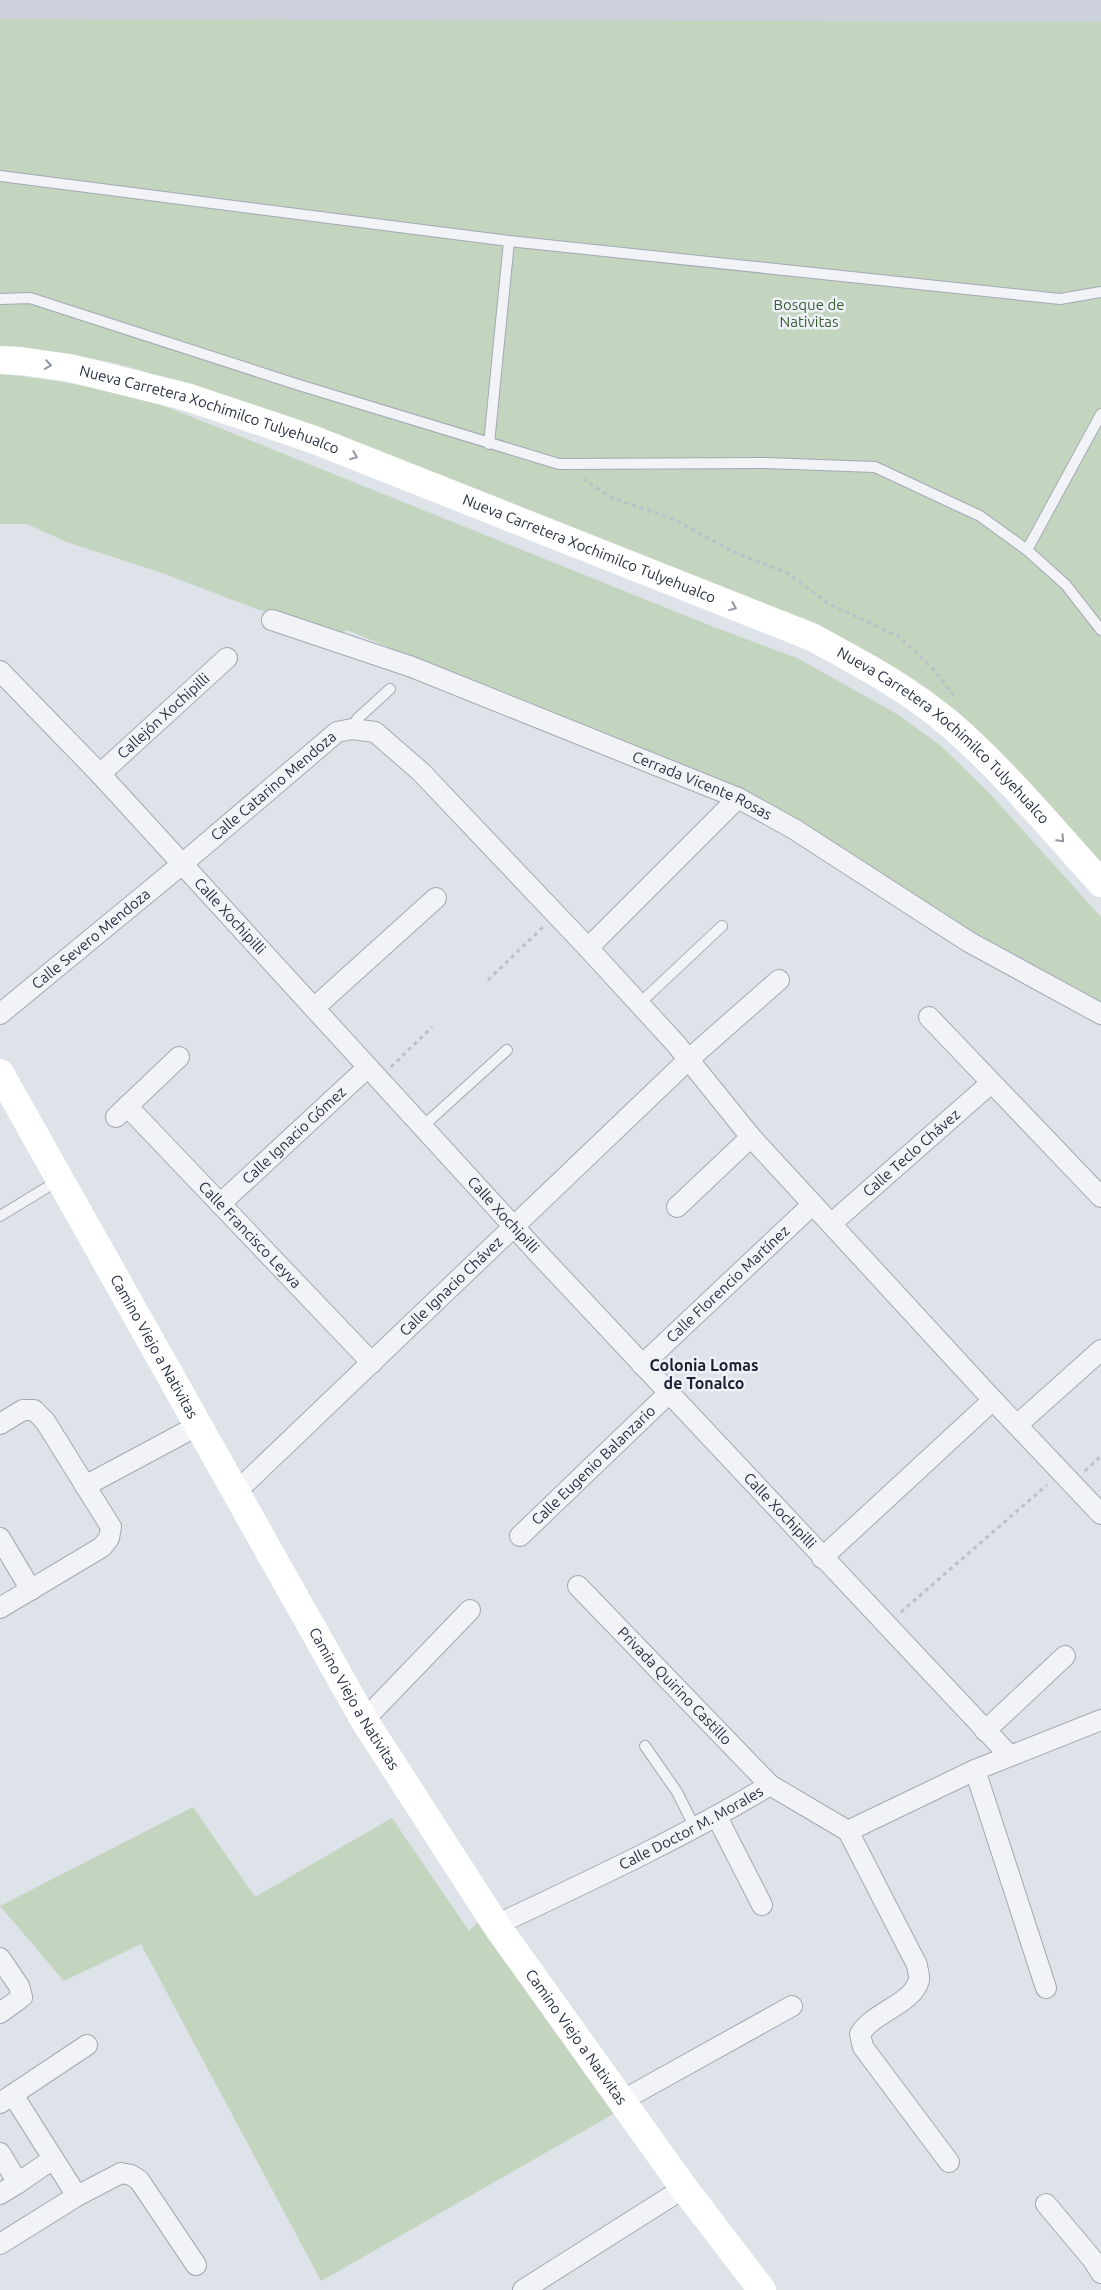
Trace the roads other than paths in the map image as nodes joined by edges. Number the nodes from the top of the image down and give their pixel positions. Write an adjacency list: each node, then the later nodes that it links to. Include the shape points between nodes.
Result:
1 (0, 176): 2 (lane)
2 (509, 241): 3 (lane, via 1060,298); 7 (lane)
3 (1101, 292)
4 (0, 299): 7 (lane, via 30,298)
5 (0, 360): 18 (street, Nueva Carretera Xochimilco Tulyehualco, one-way to 18, via 70,368 187,397 294,433 812,637 914,696 950,725 984,756)
6 (1101, 414): 8 (lane)
7 (489, 444): 8 (lane, via 559,464 765,463 875,467 980,516)
8 (1027, 550): 10 (lane, via 1066,585)
9 (272, 620): 16 (street, Cerrada Vicente Rosas, via 412,667)
10 (1101, 630)
11 (227, 658): 15 (street, Callejón Xochipilli)
12 (0, 671): 15 (street, Calle Xochipilli)
13 (390, 689): 14 (lane, via 357,718)
14 (352, 729): 17 (street, Calle Catarino Mendoza, via 337,732); 21 (street, Calle Catarino Mendoza, via 375,732 421,772)
15 (100, 774): 17 (street, Calle Xochipilli)
16 (738, 798): 21 (street); 26 (street, Cerrada Vicente Rosas, via 794,829 969,942)
17 (181, 865): 24 (street, Calle Xochipilli); 25 (street, Calle Severo Mendoza)
18 (1101, 883)
19 (436, 898): 24 (street)
20 (722, 926): 23 (lane)
21 (588, 948): 23 (street)
22 (779, 980): 30 (street, Calle Ignacio Chávez)
23 (639, 1004): 30 (street)
24 (314, 1008): 32 (street, Calle Xochipilli)
25 (0, 1014)
26 (1101, 1014)
27 (929, 1017): 33 (street)
28 (507, 1050): 34 (lane)
29 (179, 1057): 38 (street, Calle Francisco Leyva, via 122,1112)
30 (688, 1060): 35 (street); 43 (street, Calle Ignacio Chávez)
31 (0, 1073): 36 (street, Camino Viejo a Nativitas)
32 (373, 1073): 34 (street, Calle Xochipilli); 38 (street, Calle Ignacio Gómez)
33 (991, 1083): 37 (street); 42 (street, Calle Teclo Chávez)
34 (422, 1126): 43 (street, Calle Xochipilli)
35 (751, 1137): 39 (street); 40 (street)
36 (60, 1180): 41 (lane); 51 (street, Camino Viejo a Nativitas)
37 (1101, 1197)
38 (220, 1204): 45 (street, Calle Francisco Leyva)
39 (813, 1204): 42 (street); 46 (street, Calle Florencio Martínez)
40 (678, 1207)
41 (0, 1216)
42 (832, 1223): 48 (street)
43 (515, 1228): 45 (street, Calle Ignacio Chávez); 46 (street, Calle Xochipilli)
44 (1101, 1350): 50 (street)
45 (372, 1363): 53 (street, Calle Ignacio Chávez)
46 (642, 1365): 47 (street, Calle Xochipilli)
47 (669, 1393): 55 (street, Calle Eugenio Balanzario); 57 (street, Calle Xochipilli)
48 (993, 1400): 50 (street); 57 (street)
49 (0, 1424): 52 (street, via 23,1410 34,1410)
50 (1017, 1425): 54 (street)
51 (197, 1426): 52 (street); 53 (street, Camino Viejo a Nativitas)
52 (85, 1486): 59 (street, via 111,1527 109,1538 102,1547)
53 (235, 1493): 63 (street, Camino Viejo a Nativitas)
54 (1101, 1514)
55 (520, 1536)
56 (0, 1538): 59 (street)
57 (822, 1558): 65 (street, Calle Xochipilli)
58 (578, 1586): 69 (street, Privada Quirino Castillo)
59 (31, 1590): 60 (street)
60 (0, 1608)
61 (470, 1610): 63 (street)
62 (1065, 1656): 65 (street)
63 (364, 1720): 74 (street, Camino Viejo a Nativitas)
64 (1101, 1720): 67 (street)
65 (985, 1730): 67 (street, Calle Xochipilli)
66 (645, 1746): 71 (lane, via 677,1792)
67 (1010, 1756): 68 (street)
68 (975, 1770): 72 (street); 76 (street)
69 (770, 1785): 70 (street, Calle Doctor M. Morales); 72 (street, Calle Doctor M. Morales)
70 (717, 1817): 71 (street, Calle Doctor M. Morales); 73 (street)
71 (694, 1828): 74 (street, Calle Doctor M. Morales, via 645,1855)
72 (848, 1831): 84 (street, via 917,1964 919,1980 911,1994 865,2025 860,2034 863,2047)
73 (762, 1905)
74 (496, 1925): 81 (street, Camino Viejo a Nativitas)
75 (0, 1958): 78 (street, via 19,1986 22,1997)
76 (1046, 1988)
77 (792, 2006): 81 (street)
78 (0, 2013)
79 (87, 2045): 80 (street)
80 (6, 2099): 83 (street)
81 (623, 2100): 86 (street, Camino Viejo a Nativitas)
82 (0, 2153): 85 (street)
83 (53, 2159): 85 (street); 88 (street)
84 (950, 2162)
85 (18, 2183): 87 (street)
86 (684, 2188): 93 (street); 94 (street, Camino Viejo a Nativitas)
87 (0, 2194)
88 (76, 2196): 90 (street); 91 (street, via 122,2173 131,2175 139,2180)
89 (1046, 2204): 92 (street)
90 (0, 2244)
91 (196, 2265)
92 (1101, 2273)
93 (523, 2290)
94 (762, 2290)

